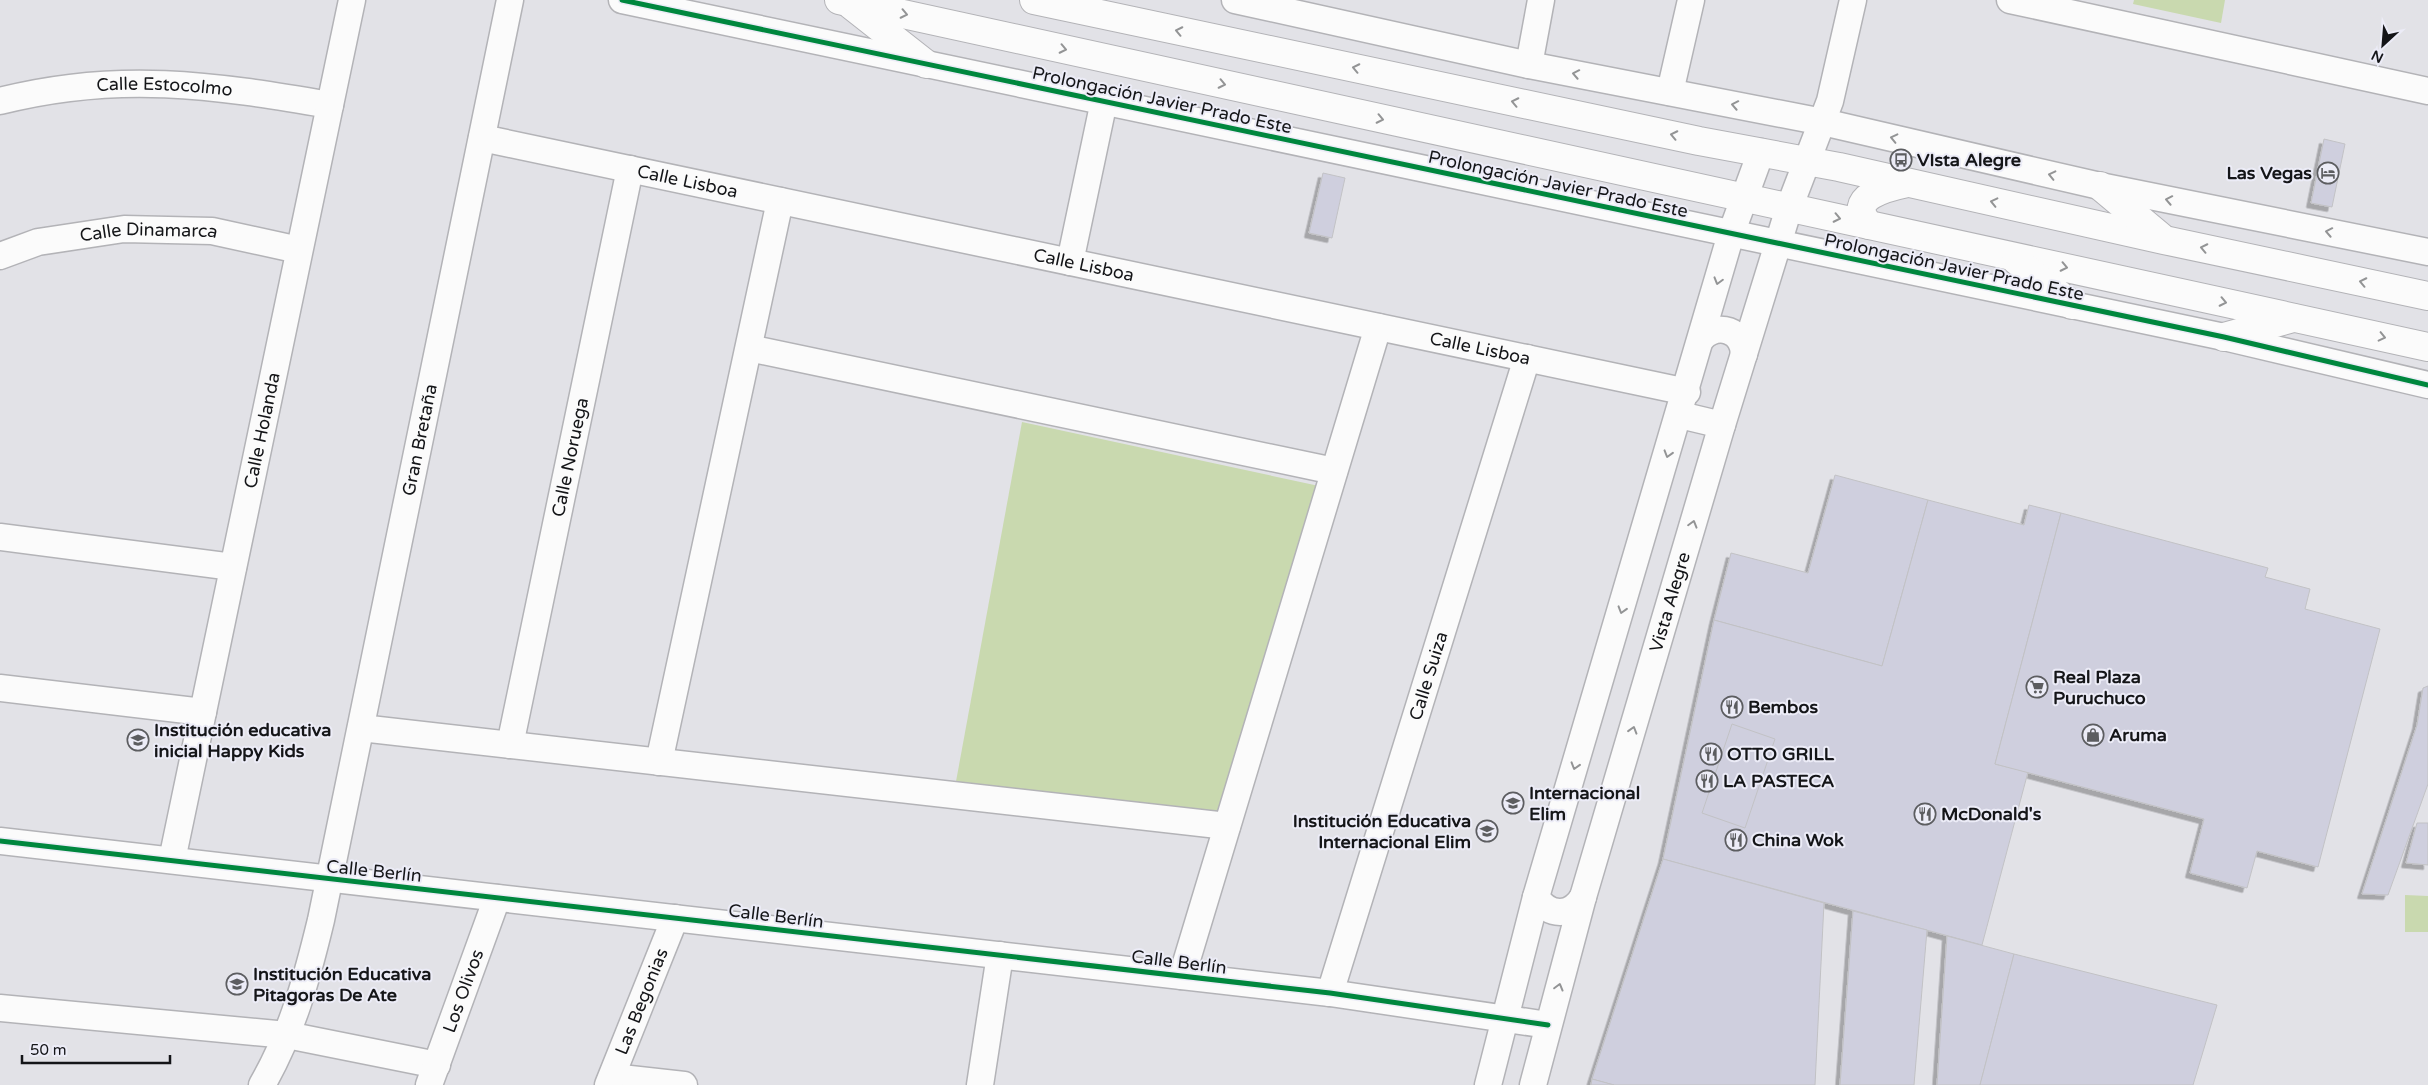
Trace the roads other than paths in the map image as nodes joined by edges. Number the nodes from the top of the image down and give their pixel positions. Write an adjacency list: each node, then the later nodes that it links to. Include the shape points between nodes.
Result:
1 (352, 0): 17 (street, Calle Holanda)
2 (510, 0): 19 (street, Gran Bretaña)
3 (622, 0): 11 (street, Prolongación Javier Prado Este)
4 (1034, 0): 20 (main road, one-way to 4)
5 (1235, 0): 12 (street)
6 (1541, 0): 12 (street)
7 (1692, 0): 14 (street)
8 (1853, 0): 18 (street, Vista Alegre, via 1830,101)
9 (2010, 0): 13 (street)
10 (843, 1): 11 (main road); 25 (main road, Prolongación Javier Prado Este, one-way to 25)
11 (926, 64): 16 (street, Prolongación Javier Prado Este)
12 (1529, 65): 14 (street, one-way to 12)
13 (2428, 91)
14 (1670, 92): 18 (street, one-way to 14)
15 (0, 101): 17 (street, Calle Estocolmo, via 75,87 143,83 237,89)
16 (1104, 101): 29 (street, Prolongación Javier Prado Este); 36 (street)
17 (330, 106): 32 (street, Calle Holanda)
18 (1822, 122): 21 (street, Vista Alegre); 24 (street, one-way to 18)
19 (482, 138): 22 (street, Calle Lisboa); 55 (street, Gran Bretaña)
20 (1760, 152): 21 (main road); 25 (street)
21 (1807, 162): 23 (main road); 27 (street, Vista Alegre)
22 (630, 169): 26 (street, Calle Lisboa); 56 (street, Calle Noruega)
23 (1908, 183): 28 (main road, via 1886,187 1869,196 1862,208); 30 (main road, one-way to 23)
24 (2100, 186): 30 (main road); 33 (street, one-way to 24)
25 (1743, 198): 27 (main road, Prolongación Javier Prado Este); 29 (street)
26 (780, 201): 36 (street, Calle Lisboa); 44 (street)
27 (1789, 208): 28 (main road, Prolongación Javier Prado Este, one-way to 28); 31 (street, Vista Alegre)
28 (1869, 225): 35 (main road, Prolongación Javier Prado Este)
29 (1731, 234): 31 (street, Prolongación Javier Prado Este); 42 (street, one-way to 42)
30 (2164, 240): 37 (main road, one-way to 30)
31 (1778, 244): 38 (street, Prolongación Javier Prado Este); 45 (street, Vista Alegre)
32 (299, 250): 34 (street, Calle Dinamarca, via 212,231 124,229 38,242); 52 (street, Calle Holanda)
33 (2428, 252)
34 (0, 256)
35 (2011, 256): 38 (main road); 39 (main road, Prolongación Javier Prado Este, one-way to 39)
36 (1070, 262): 40 (street, Calle Lisboa)
37 (2428, 296)
38 (2072, 305): 41 (street, Prolongación Javier Prado Este)
39 (2296, 317): 41 (main road); 43 (main road, Prolongación Javier Prado Este, one-way to 43)
40 (1378, 327): 46 (street, Calle Lisboa); 50 (street)
41 (2224, 337): 47 (street, Prolongación Javier Prado Este)
42 (1702, 338): 45 (street, via 1713,330 1726,330 1741,341); 48 (street)
43 (2428, 347)
44 (748, 348): 50 (street); 57 (street)
45 (1744, 354): 49 (street, Vista Alegre)
46 (1527, 358): 48 (street, Calle Lisboa); 68 (street, Calle Suiza)
47 (2428, 386)
48 (1683, 403): 49 (street, Calle Lisboa); 62 (street, one-way to 62)
49 (1722, 425): 63 (street, Vista Alegre, one-way to 49)
50 (1334, 471): 58 (street)
51 (0, 537): 52 (street)
52 (233, 566): 54 (street, Calle Holanda)
53 (0, 688): 54 (street)
54 (203, 712): 60 (street, Calle Holanda)
55 (361, 728): 56 (street); 61 (street, Gran Bretaña)
56 (510, 745): 57 (street)
57 (659, 762): 58 (street)
58 (1227, 826): 67 (street)
59 (0, 841): 60 (street, Calle Berlín)
60 (172, 860): 61 (street, Calle Berlín)
61 (329, 880): 64 (street, Calle Berlín); 72 (street, Gran Bretaña, via 305,986)
62 (1536, 897): 63 (street, via 1550,911 1560,913 1574,908); 70 (street)
63 (1583, 897): 71 (street, Vista Alegre, one-way to 63)
64 (496, 898): 65 (street, Calle Berlín); 73 (street, Los Olivos)
65 (675, 918): 66 (street, Calle Berlín); 74 (street, Las Begonias)
66 (1000, 955): 67 (street, Calle Berlín); 77 (street)
67 (1182, 976): 68 (street, Calle Berlín)
68 (1330, 993): 70 (street, Calle Berlín)
69 (0, 1008): 72 (street)
70 (1504, 1018): 71 (street, Calle Berlín); 78 (street)
71 (1548, 1025): 79 (street, Vista Alegre)
72 (287, 1035): 73 (street); 75 (street, Gran Bretaña)
73 (433, 1075)
74 (610, 1081): 76 (street)
75 (262, 1085)
76 (684, 1085)
77 (980, 1085)
78 (1488, 1085)
79 (1533, 1085)

